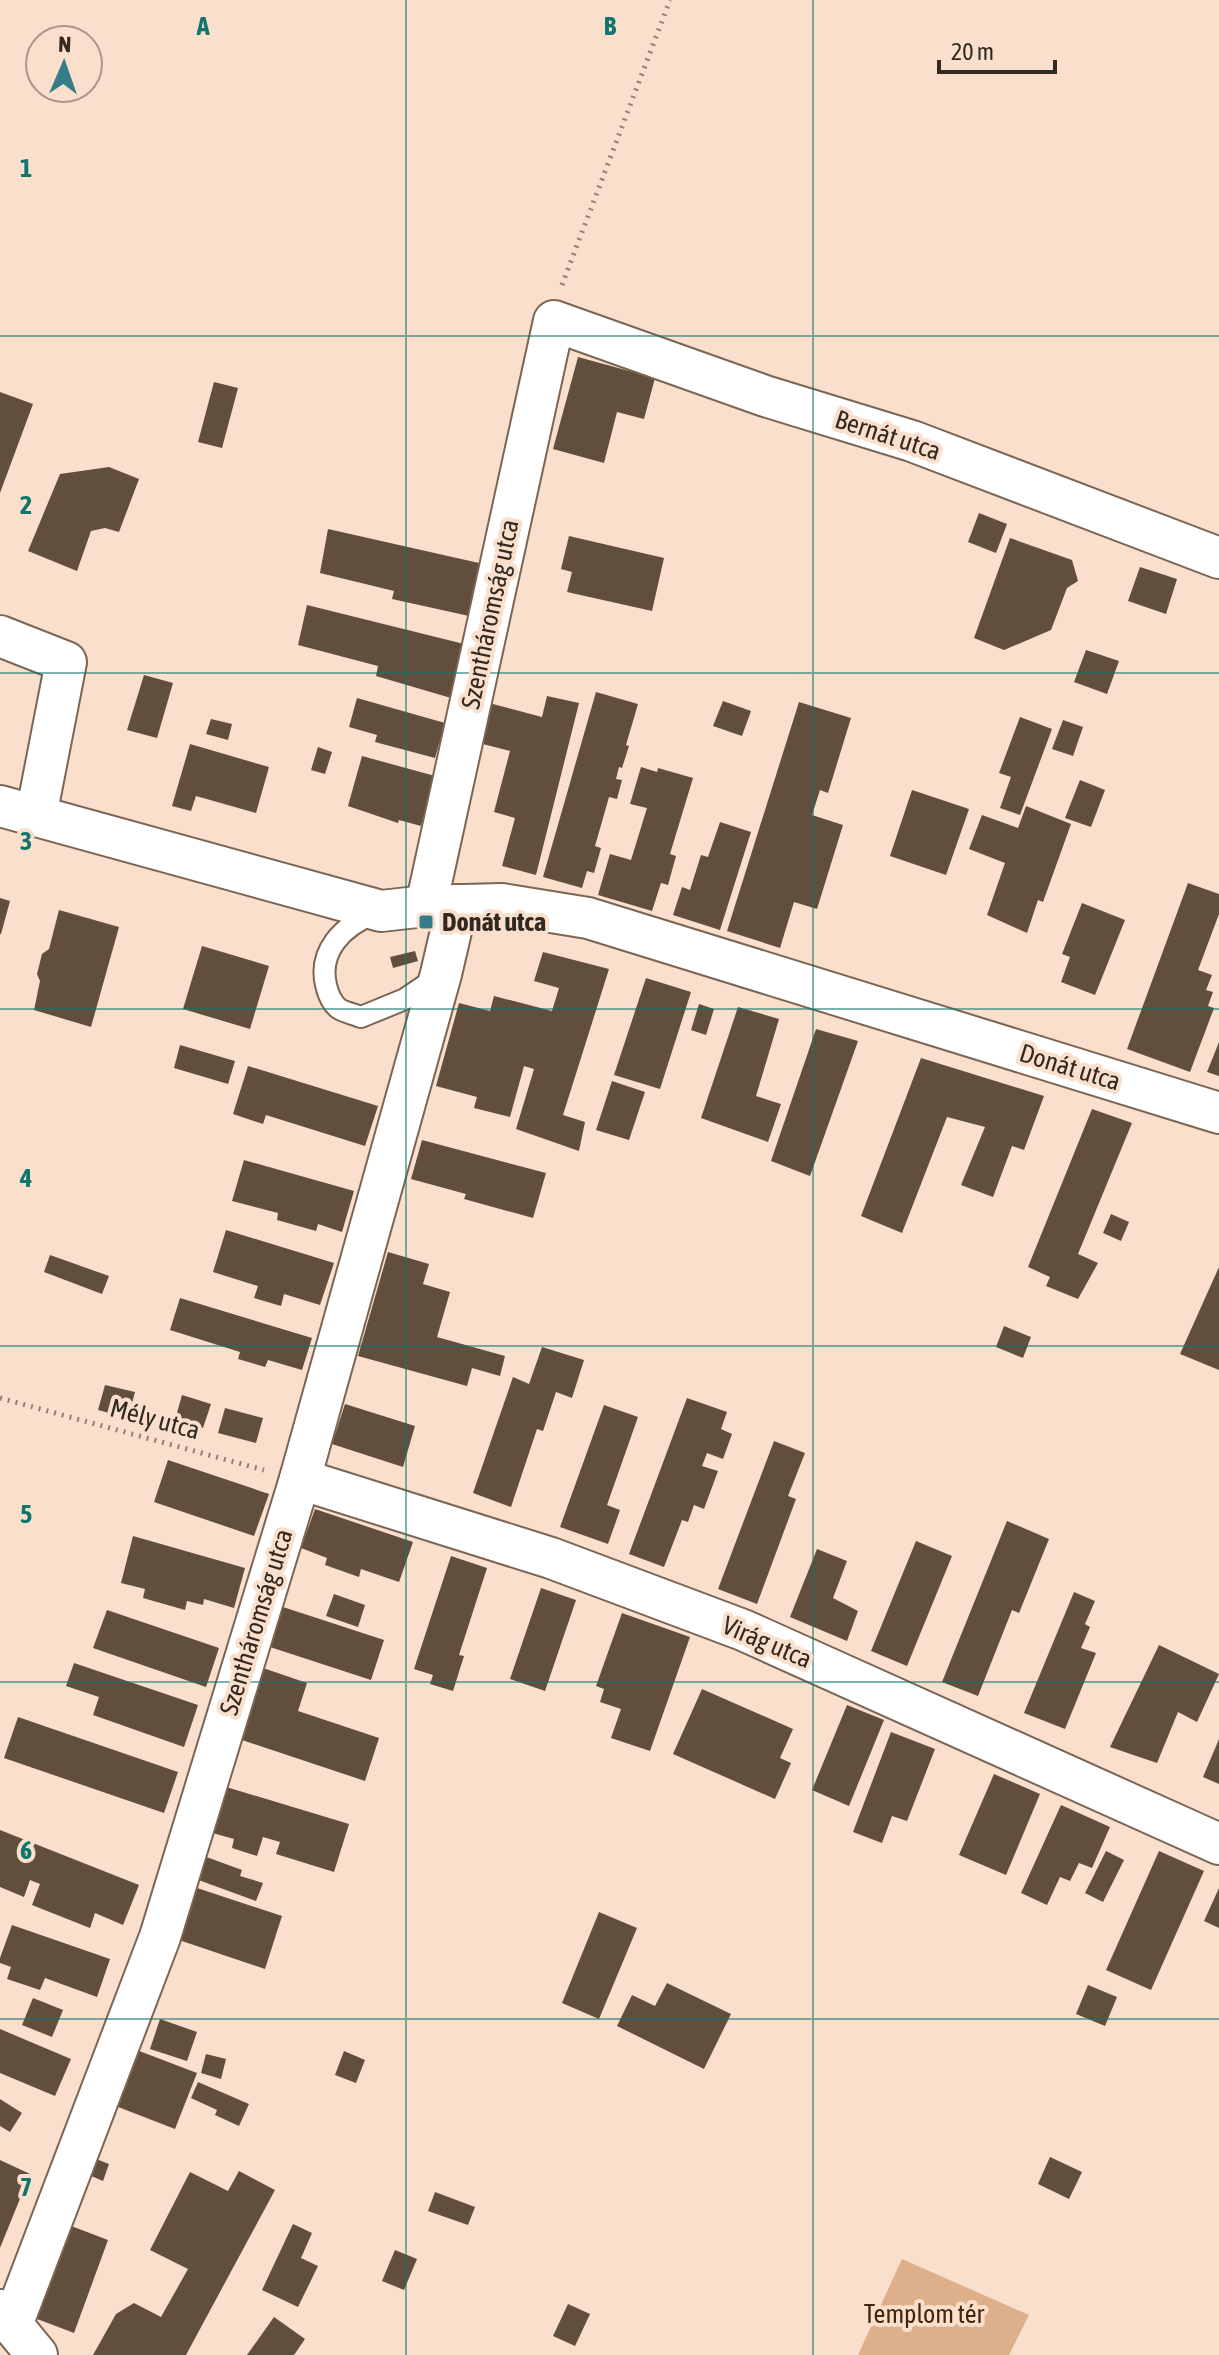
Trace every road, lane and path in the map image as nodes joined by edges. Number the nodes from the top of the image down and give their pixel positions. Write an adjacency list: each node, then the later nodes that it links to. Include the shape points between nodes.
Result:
1 (670, 0): 2 (path, via 566,270)
2 (554, 321): 3 (street, Bernát utca, via 765,396 912,441); 6 (street, Szentháromság utca)
3 (1219, 558)
4 (0, 636): 5 (street, via 66,662)
5 (18, 811): 7 (street)
6 (442, 906): 7 (street); 8 (street, Szentháromság utca); 9 (street, Donát utca, via 502,904 588,918)
7 (381, 911): 8 (lane, via 354,921 325,956 328,996 339,1009 361,1017 405,999)
8 (441, 974): 11 (street, Szentháromság utca)
9 (1219, 1113)
10 (0, 1398): 11 (path, Mély utca)
11 (300, 1479): 12 (street, Virág utca, via 551,1558 743,1630); 13 (street, Szentháromság utca, via 160,1937)
12 (1219, 1844)
13 (16, 2330)

